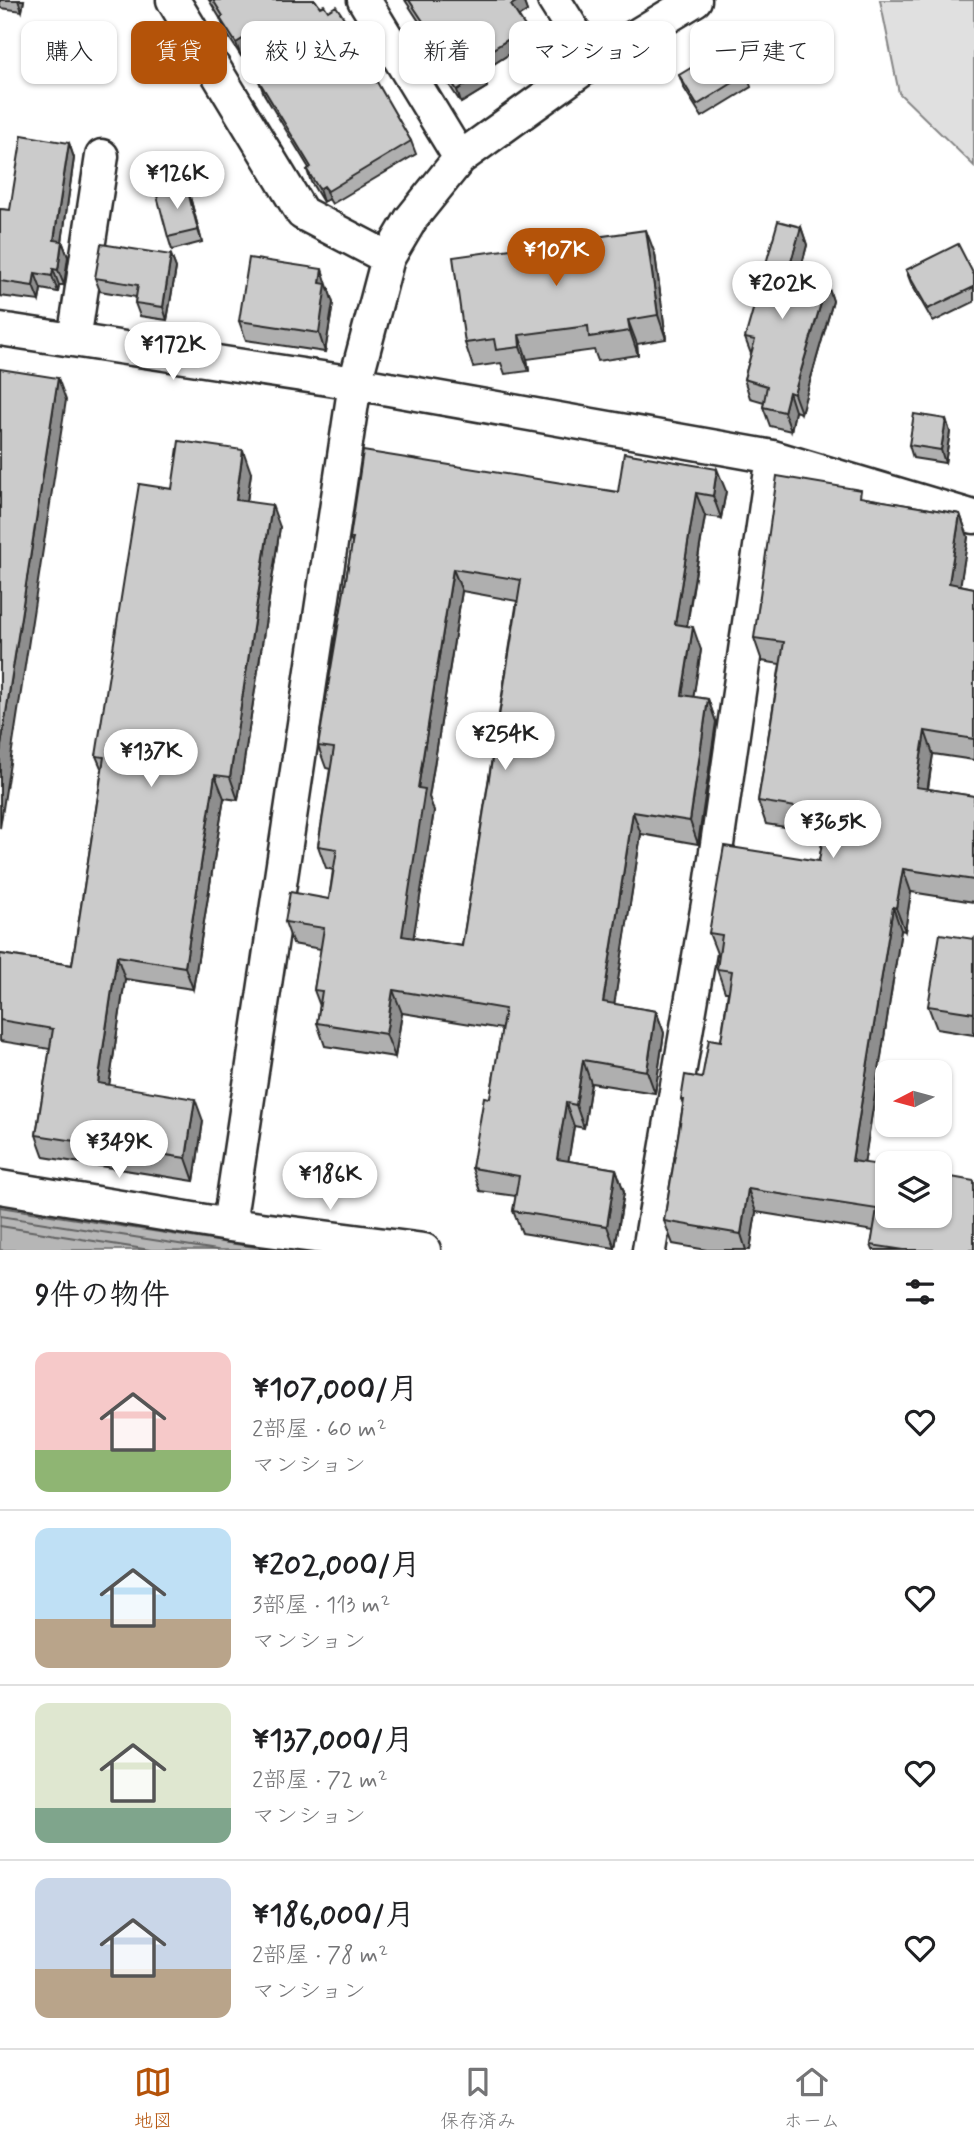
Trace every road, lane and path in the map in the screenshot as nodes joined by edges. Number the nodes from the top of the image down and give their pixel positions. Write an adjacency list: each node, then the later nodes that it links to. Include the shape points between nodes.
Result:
1 (173, 0): 10 (street, via 302,213)
2 (364, 0): 9 (street)
3 (555, 0): 5 (street)
4 (695, 0): 6 (street)
5 (568, 21)
6 (660, 21)
7 (563, 84): 9 (street)
8 (102, 156): 12 (street)
9 (460, 158): 10 (street, via 411,219)
10 (388, 258): 13 (street)
11 (0, 329): 12 (street)
12 (74, 340): 13 (street)
13 (355, 383): 14 (street); 17 (street)
14 (773, 457): 15 (street); 19 (street, via 711,886)
15 (974, 517)
16 (0, 1187): 17 (street)
17 (229, 1225): 18 (street)
18 (424, 1250)
19 (649, 1250)

